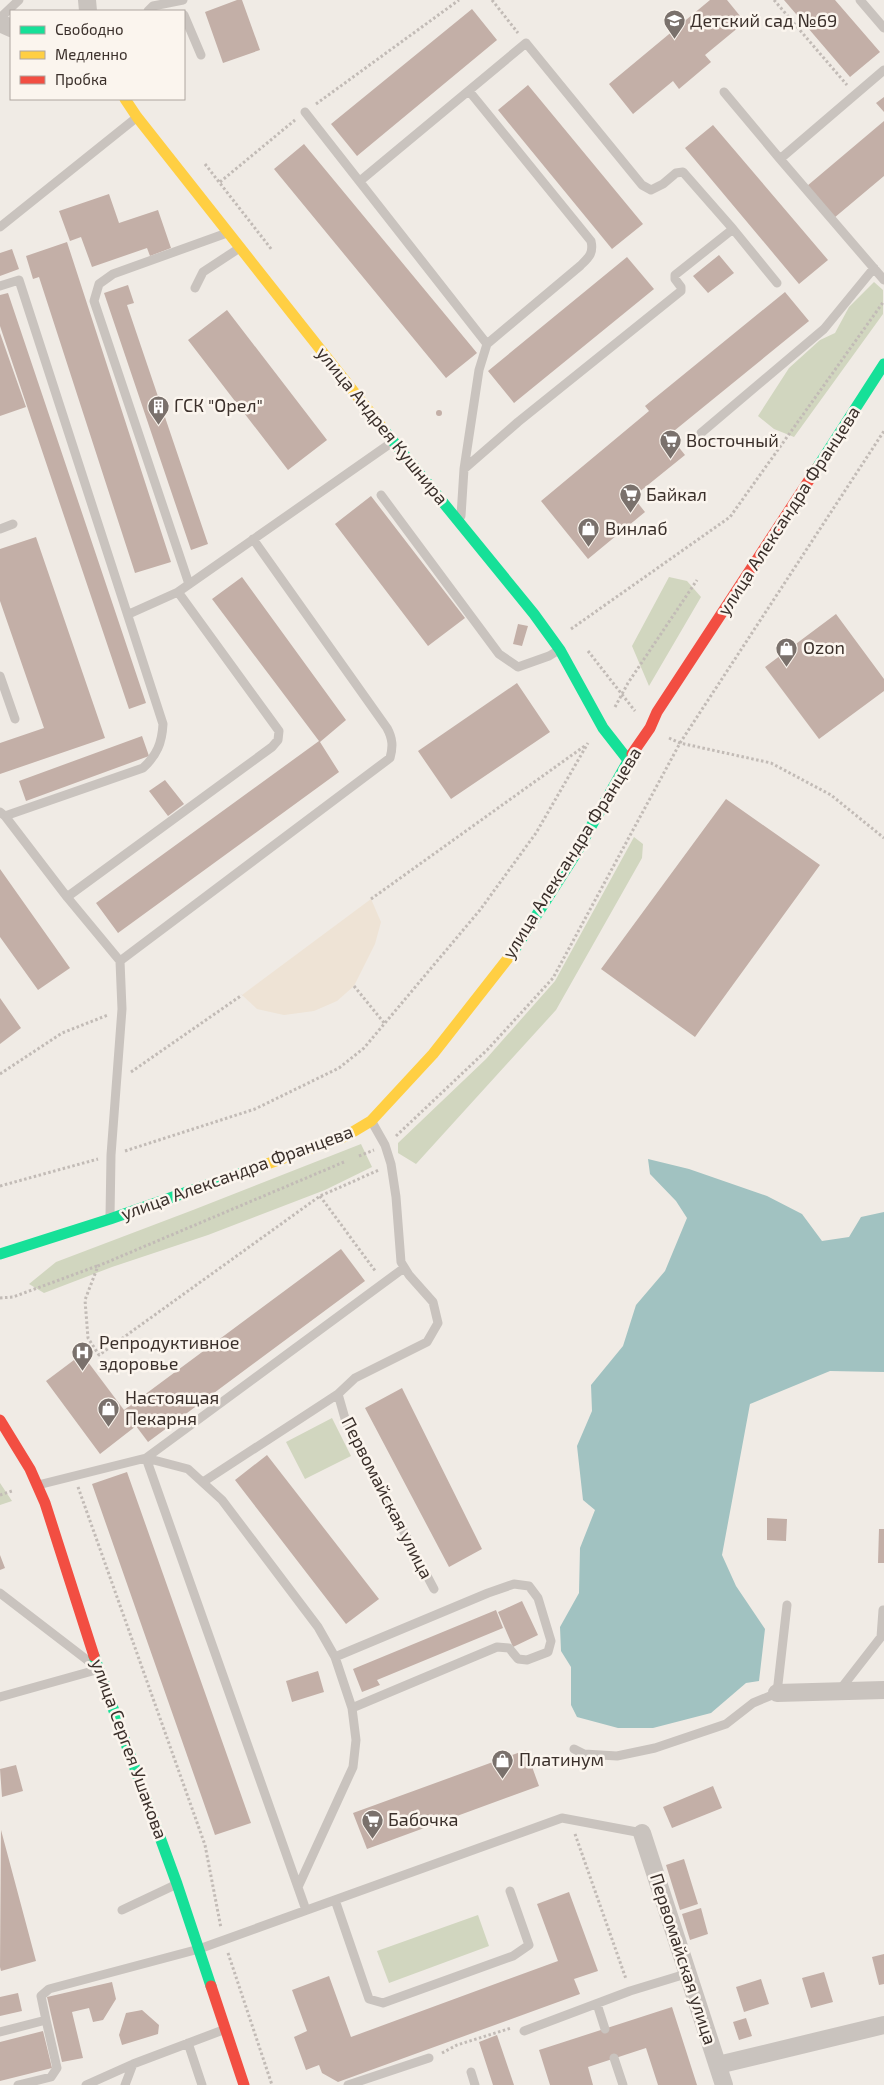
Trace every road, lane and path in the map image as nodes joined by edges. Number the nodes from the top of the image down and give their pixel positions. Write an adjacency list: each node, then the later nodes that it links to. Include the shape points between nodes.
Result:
1 (19, 0): 8 (lane)
2 (459, 0): 18 (path)
3 (492, 0): 11 (path)
4 (774, 0): 16 (path)
5 (860, 0): 10 (lane)
6 (181, 1): 7 (lane, via 153,6)
7 (149, 10)
8 (0, 18)
9 (185, 18): 12 (lane)
10 (884, 28)
11 (526, 43): 14 (lane); 24 (lane, via 642,185 650,190 682,172)
12 (201, 55)
13 (884, 70): 16 (lane)
14 (469, 91): 21 (lane); 33 (lane, via 591,241 593,249 591,256 580,266)
15 (724, 92): 20 (lane)
16 (855, 95): 20 (lane)
17 (127, 100): 19 (street, улица Андрея Кушнира)
18 (305, 112): 21 (lane); 22 (path)
19 (138, 117): 23 (lane); 25 (street, улица Андрея Кушнира)
20 (780, 159): 27 (lane)
21 (360, 181): 33 (lane)
22 (220, 182)
23 (0, 227)
24 (733, 229): 29 (lane); 38 (lane, via 675,275 681,291)
25 (230, 232): 26 (street, улица Андрея Кушнира); 45 (lane, via 113,274 99,284 94,301)
26 (241, 247): 31 (lane, via 203,272); 37 (street, улица Андрея Кушнира)
27 (874, 268): 28 (lane); 36 (lane, via 824,329)
28 (884, 280)
29 (777, 283)
30 (0, 286): 47 (lane, via 19,280)
31 (195, 288)
32 (884, 301): 48 (path, via 730,517)
33 (486, 344): 38 (lane)
34 (884, 364): 55 (street, улица Александра Францева)
35 (884, 431): 57 (path, via 680,743 771,763 831,795)
36 (701, 434)
37 (393, 442): 41 (street, улица Андрея Кушнира); 43 (lane)
38 (464, 469): 41 (lane)
39 (382, 495): 49 (lane, via 499,654 518,667)
40 (13, 524): 42 (lane)
41 (461, 525): 49 (street, улица Андрея Кушнира)
42 (0, 529)
43 (253, 539): 45 (lane); 60 (lane, via 387,728 392,738 390,758)
44 (697, 580): 51 (path)
45 (189, 584): 46 (lane)
46 (178, 592): 47 (lane); 58 (lane, via 279,731 278,740)
47 (129, 614): 56 (lane, via 163,724 162,738 152,759 143,768)
48 (571, 629)
49 (560, 650): 53 (street, улица Андрея Кушнира)
50 (0, 676): 52 (lane)
51 (621, 696)
52 (15, 720)
53 (603, 728): 54 (path); 55 (street, улица Андрея Кушнира)
54 (588, 743): 59 (path); 64 (path, via 536,833 480,910)
55 (628, 760): 67 (street, улица Александра Францева, via 576,855 509,958 433,1054)
56 (3, 814): 58 (lane)
57 (884, 838)
58 (66, 897): 60 (lane)
59 (371, 899)
60 (120, 961): 63 (lane)
61 (354, 986): 64 (path)
62 (242, 995): 66 (path)
63 (122, 1009): 65 (path, via 62,1033); 66 (lane)
64 (385, 1024): 68 (path, via 364,1048 339,1068 264,1105)
65 (0, 1074)
66 (118, 1081): 68 (lane)
67 (371, 1121): 71 (street, улица Александра Францева, via 346,1136); 74 (lane, via 385,1145 391,1164)
68 (111, 1155): 69 (path); 71 (lane)
69 (0, 1186)
70 (320, 1196): 75 (path)
71 (110, 1219): 72 (street, улица Александра Францева)
72 (0, 1254)
73 (98, 1266): 76 (path, via 13,1297)
74 (404, 1268): 75 (lane); 77 (lane, Первомайская улица, via 433,1302 438,1323 427,1342 355,1378)
75 (384, 1282): 79 (lane)
76 (0, 1298)
77 (338, 1394): 81 (lane); 85 (lane, Первомайская улица, via 346,1422)
78 (0, 1420): 82 (street, улица Сергея Ушакова)
79 (146, 1458): 80 (lane); 81 (lane, via 188,1469); 101 (lane)
80 (74, 1477): 82 (lane); 106 (path, via 205,1845)
81 (202, 1482): 90 (lane, via 222,1500 318,1627)
82 (38, 1486): 91 (street, улица Сергея Ушакова)
83 (12, 1491): 84 (path)
84 (0, 1495)
85 (434, 1588)
86 (0, 1593): 91 (lane)
87 (787, 1605): 94 (lane)
88 (882, 1610): 89 (lane)
89 (882, 1639): 93 (lane)
90 (334, 1657): 96 (lane); 96 (lane, via 514,1584 529,1586 538,1598 551,1640 548,1652 527,1660 518,1659 509,1648 497,1647)
91 (99, 1670): 95 (lane); 100 (street, улица Сергея Ушакова)
92 (884, 1690): 93 (street)
93 (838, 1691): 94 (street)
94 (777, 1693): 97 (lane, via 753,1703 726,1724 655,1748 617,1756 584,1754)
95 (0, 1697)
96 (352, 1708): 101 (lane, via 356,1740 353,1767)
97 (574, 1749)
98 (570, 1820): 99 (lane); 103 (lane, via 562,1818); 109 (path)
99 (642, 1833): 108 (street, Первомайская улица)
100 (177, 1884): 104 (lane); 107 (street, улица Сергея Ушакова)
101 (298, 1887): 105 (lane)
102 (510, 1891): 103 (lane, via 528,1945 513,1956 383,2004 369,1999)
103 (335, 1900): 105 (lane)
104 (122, 1910)
105 (306, 1910): 106 (lane)
106 (224, 1940): 107 (lane); 128 (path)
107 (199, 1949): 111 (lane, via 50,1990 42,1996); 113 (street, улица Сергея Ушакова)
108 (688, 1973): 109 (lane); 121 (street, Первомайская улица)
109 (630, 1991): 110 (lane)
110 (597, 2004): 114 (lane); 115 (lane)
111 (46, 2020): 116 (lane); 123 (lane, via 57,2068 51,2077)
112 (884, 2025): 121 (street)
113 (226, 2029): 117 (lane); 127 (street, улица Сергея Ушакова)
114 (605, 2029)
115 (524, 2031): 118 (path, via 509,2028)
116 (0, 2032)
117 (188, 2042): 120 (lane); 126 (lane)
118 (429, 2058): 129 (lane)
119 (614, 2058): 131 (lane)
120 (133, 2064): 124 (lane); 125 (lane)
121 (718, 2065): 132 (street, Первомайская улица)
122 (471, 2072): 130 (lane)
123 (18, 2085)
124 (86, 2085)
125 (125, 2085)
126 (202, 2085)
127 (244, 2085)
128 (272, 2085)
129 (348, 2085)
130 (475, 2085)
131 (623, 2085)
132 (724, 2085)

